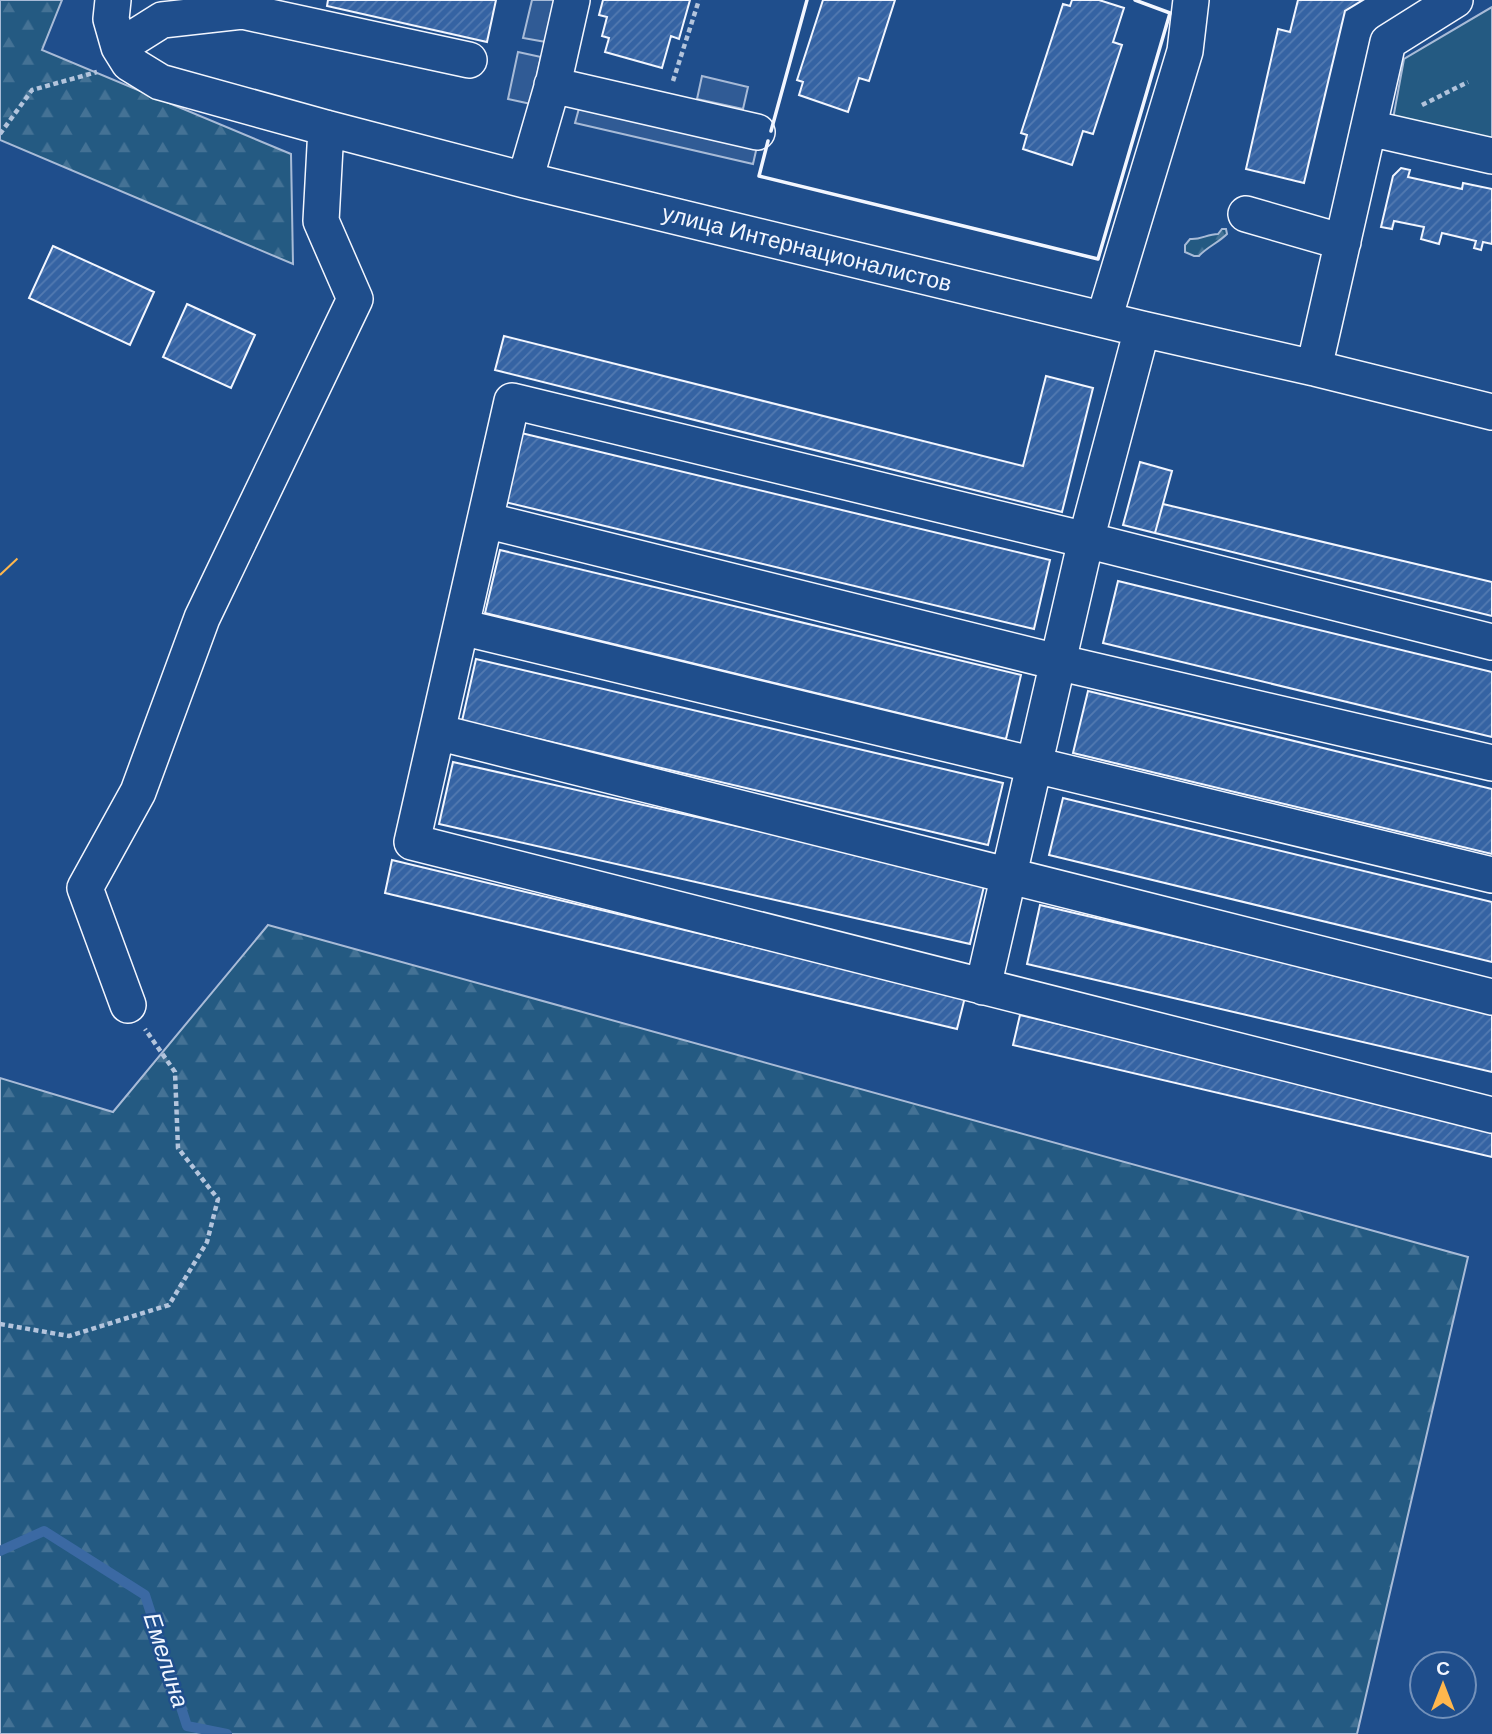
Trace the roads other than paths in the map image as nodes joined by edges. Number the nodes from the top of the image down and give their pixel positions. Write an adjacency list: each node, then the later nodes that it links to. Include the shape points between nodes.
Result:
1 (114, 0): 5 (street, via 111,19)
2 (572, 0): 7 (street)
3 (1191, 0): 15 (street, via 1185,51)
4 (1455, 0): 9 (street, via 1388,42)
5 (124, 55): 6 (street, via 162,20 242,11); 8 (street, улица Интернационалистов, via 160,82)
6 (469, 60)
7 (552, 85): 10 (street); 12 (street)
8 (326, 128): 12 (street, улица Интернационалистов); 31 (street, via 321,220 355,299 202,618 138,792 85,888)
9 (1369, 128): 11 (street); 14 (street)
10 (757, 132)
11 (1492, 156)
12 (525, 180): 15 (street, улица Интернационалистов)
13 (1246, 214): 14 (street)
14 (1343, 242): 17 (street)
15 (1104, 319): 16 (street, улица Интернационалистов)
16 (1142, 328): 17 (street, улица Интернационалистов); 20 (street)
17 (1314, 368): 18 (street, улица Интернационалистов)
18 (1492, 412)
19 (485, 520): 20 (street, via 512,401); 21 (street); 23 (street)
20 (1086, 540): 22 (street); 23 (street)
21 (461, 627): 24 (street); 26 (street)
22 (1492, 642)
23 (1057, 662): 25 (street); 26 (street)
24 (437, 732): 28 (street); 29 (street, via 412,842)
25 (1492, 763)
26 (1033, 766): 27 (street); 28 (street)
27 (1492, 875)
28 (1009, 877): 29 (street); 30 (street)
29 (983, 987): 32 (street)
30 (1492, 997)
31 (128, 1005)
32 (1492, 1115)

